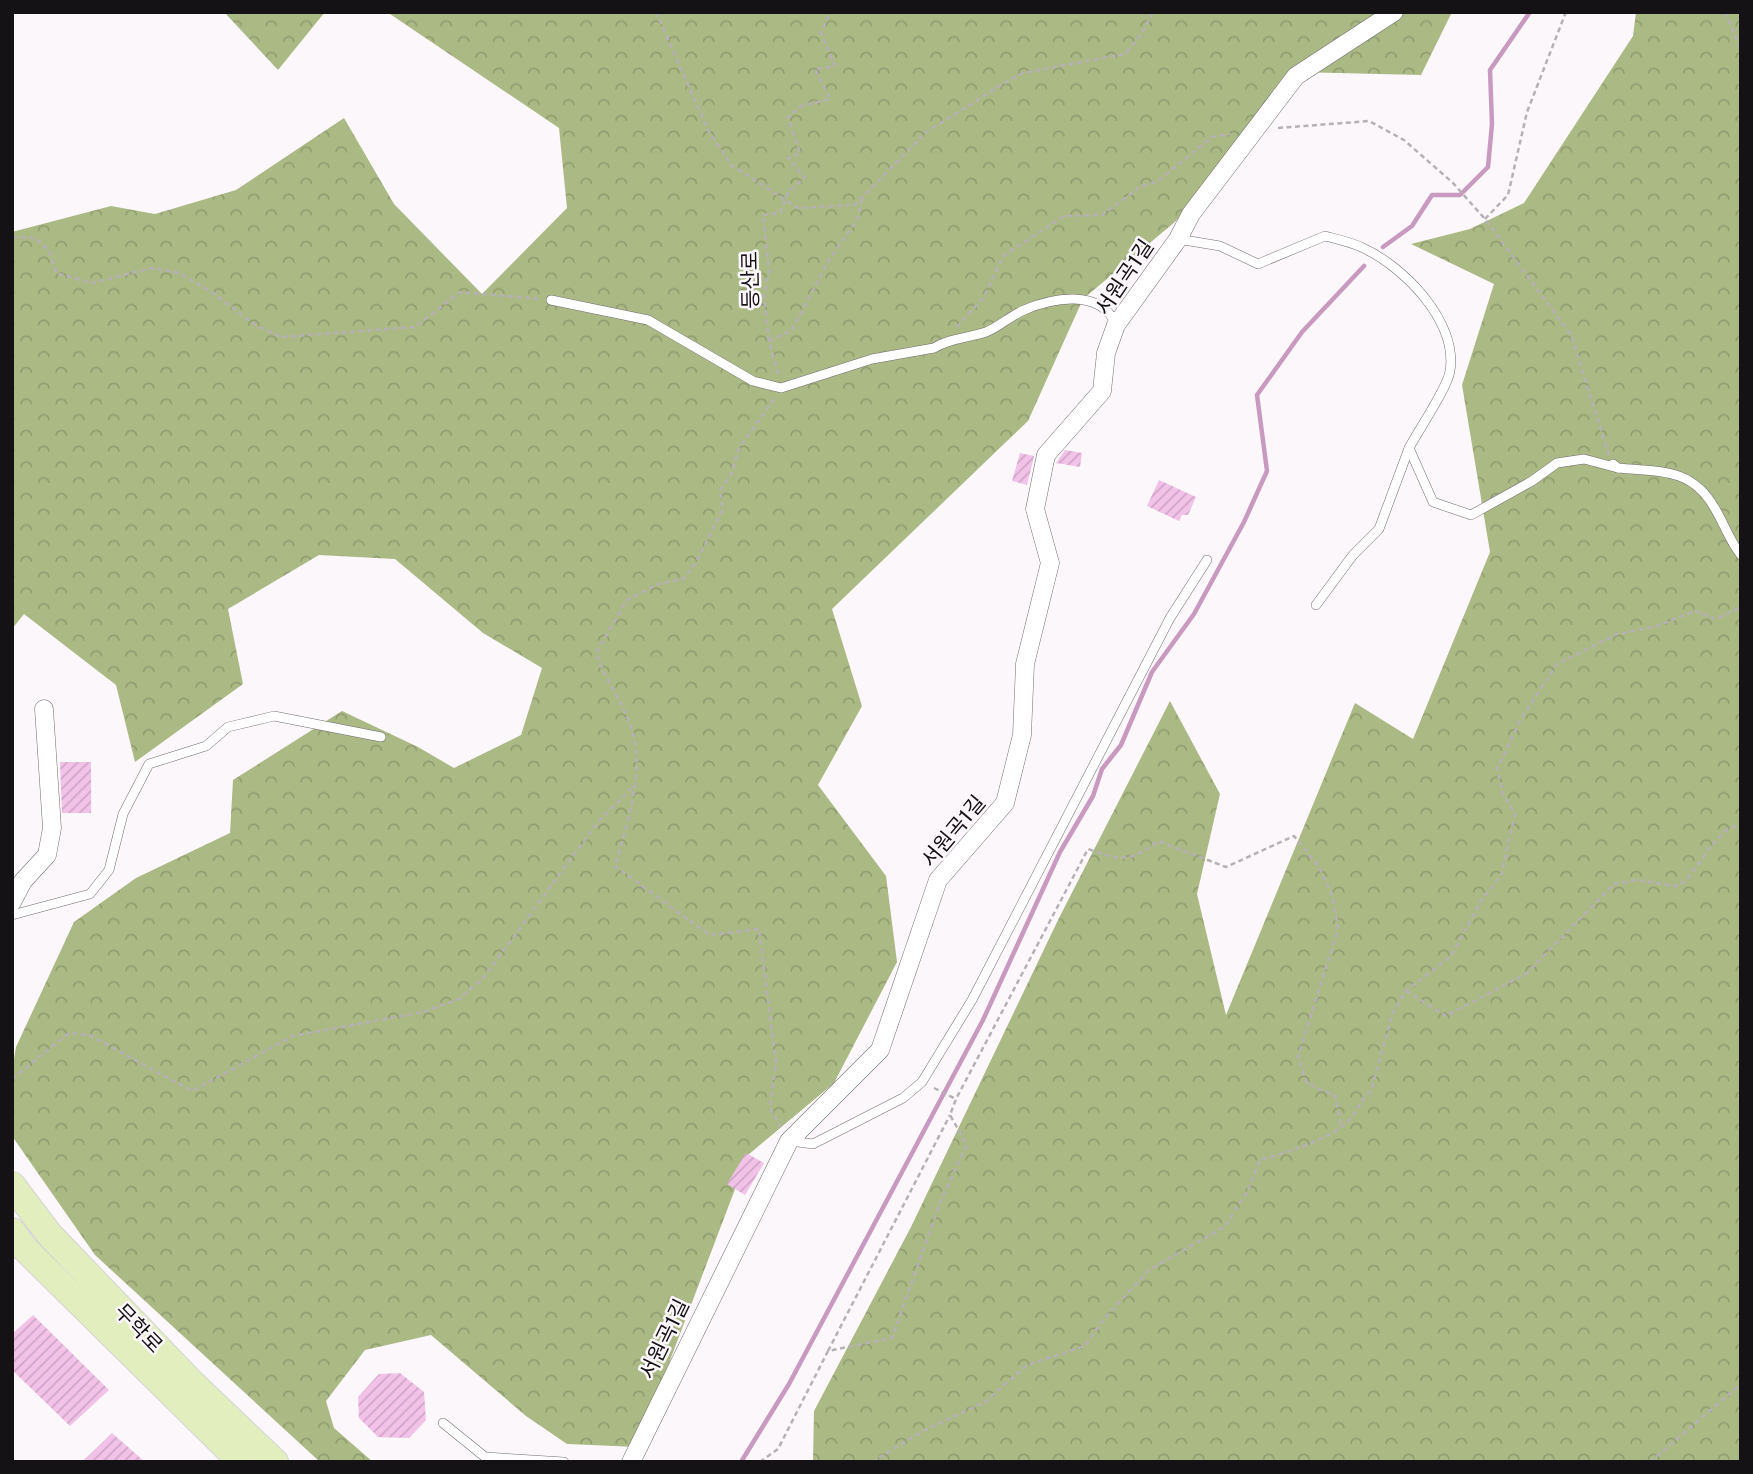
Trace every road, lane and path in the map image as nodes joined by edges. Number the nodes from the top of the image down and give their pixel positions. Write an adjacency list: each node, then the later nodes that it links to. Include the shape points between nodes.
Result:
1 (656, 12): 10 (path, via 708,130 731,165)
2 (830, 12): 10 (path, 등산로, via 821,33 835,66 815,69 830,99 801,106 788,117 800,153 788,158 804,178 789,191)
3 (1153, 12): 9 (path, via 1125,54 1023,73 1003,83 925,133)
4 (1394, 12): 8 (street, 서원곡1길, via 1296,76)
5 (1566, 12): 11 (path, via 1527,112 1508,195)
6 (1725, 12): 7 (path)
7 (1741, 50)
8 (1254, 129): 11 (path, via 1369,121 1404,140); 13 (street, 서원곡1길, via 1191,214); 17 (path, via 1212,137 1158,181 1140,187 1102,215 1064,216 1004,255 983,298)
9 (862, 197): 10 (path, via 855,205 798,208); 16 (path, via 857,220 829,260 792,330)
10 (787, 202): 16 (path, 등산로, via 780,213 763,215)
11 (1485, 219): 20 (path, via 1571,335)
12 (12, 237): 14 (path, via 36,238 49,250 56,272 92,283 151,268 179,273 255,325 281,337 415,327 460,292)
13 (1178, 239): 15 (street, 서원곡1길); 19 (lane, 서원곡1길, via 1220,246 1258,264 1325,236 1361,247 1396,272 1433,306 1452,347 1450,375)
14 (551, 300): 18 (lane, via 648,320 753,381)
15 (1116, 325): 17 (lane, via 1112,315 1090,301 1058,298 989,331); 37 (street, 서원곡1길, via 1106,353 1102,391 1046,455 1035,509 1051,563 1025,664 1022,735 1005,803 938,880 880,1051)
16 (769, 341): 18 (path, 등산로)
17 (943, 342): 18 (lane)
18 (781, 388): 27 (path, via 738,448 731,475 720,490 723,509 695,565 683,579 658,584 627,600 596,653 634,737)
19 (1409, 447): 20 (lane, via 1433,502 1471,515 1557,463 1584,459); 23 (lane, 서원곡1길, via 1379,529)
20 (1615, 465): 21 (lane, via 1693,480 1714,506 1728,539)
21 (1741, 555)
22 (1207, 560): 37 (lane, via 1170,618 972,1000 922,1082 902,1098 813,1144)
23 (1316, 605)
24 (1741, 607): 31 (path, via 1716,619 1695,611 1654,627 1617,634 1557,664 1521,719 1497,769 1503,795 1515,814 1501,875 1451,956)
25 (44, 709): 29 (street, via 52,828 47,855 23,881)
26 (382, 737): 30 (lane, via 274,716 228,727 206,746 149,764 123,814 109,870 90,894)
27 (635, 785): 32 (path, via 598,822 484,977 459,999 423,1012 293,1036 191,1091 89,1035 69,1033); 37 (path, via 615,866 709,935 759,929 776,1063 770,1108)
28 (1741, 824): 31 (path, via 1725,831 1686,881 1675,886 1637,880 1614,884 1527,973 1472,1005 1446,1016)
29 (12, 902)
30 (12, 915)
31 (1406, 991): 36 (path, via 1393,1012 1371,1091)
32 (12, 1079)
33 (930, 1087): 34 (path)
34 (956, 1099): 35 (path); 36 (path, via 1088,849 1112,858 1136,858 1158,841 1226,867 1294,836 1319,867 1332,895 1338,929 1298,1057 1307,1083 1335,1096)
35 (950, 1115): 40 (path); 40 (path, via 967,1145 941,1200 891,1338)
36 (1341, 1124): 48 (path, via 1311,1145 1260,1160 1246,1194 1224,1227 1149,1270 1085,1346 1027,1365 985,1402)
37 (789, 1141): 46 (street, 서원곡1길)
38 (12, 1185): 44 (main road, 무학로, via 49,1234)
39 (12, 1231): 43 (main road, 무학로)
40 (828, 1351): 47 (path, via 778,1449)
41 (1741, 1384): 49 (path)
42 (443, 1423): 45 (lane, via 485,1457)
43 (240, 1461)
44 (275, 1462)
45 (564, 1462)
46 (631, 1462)
47 (760, 1462)
48 (872, 1462)
49 (1650, 1462)

